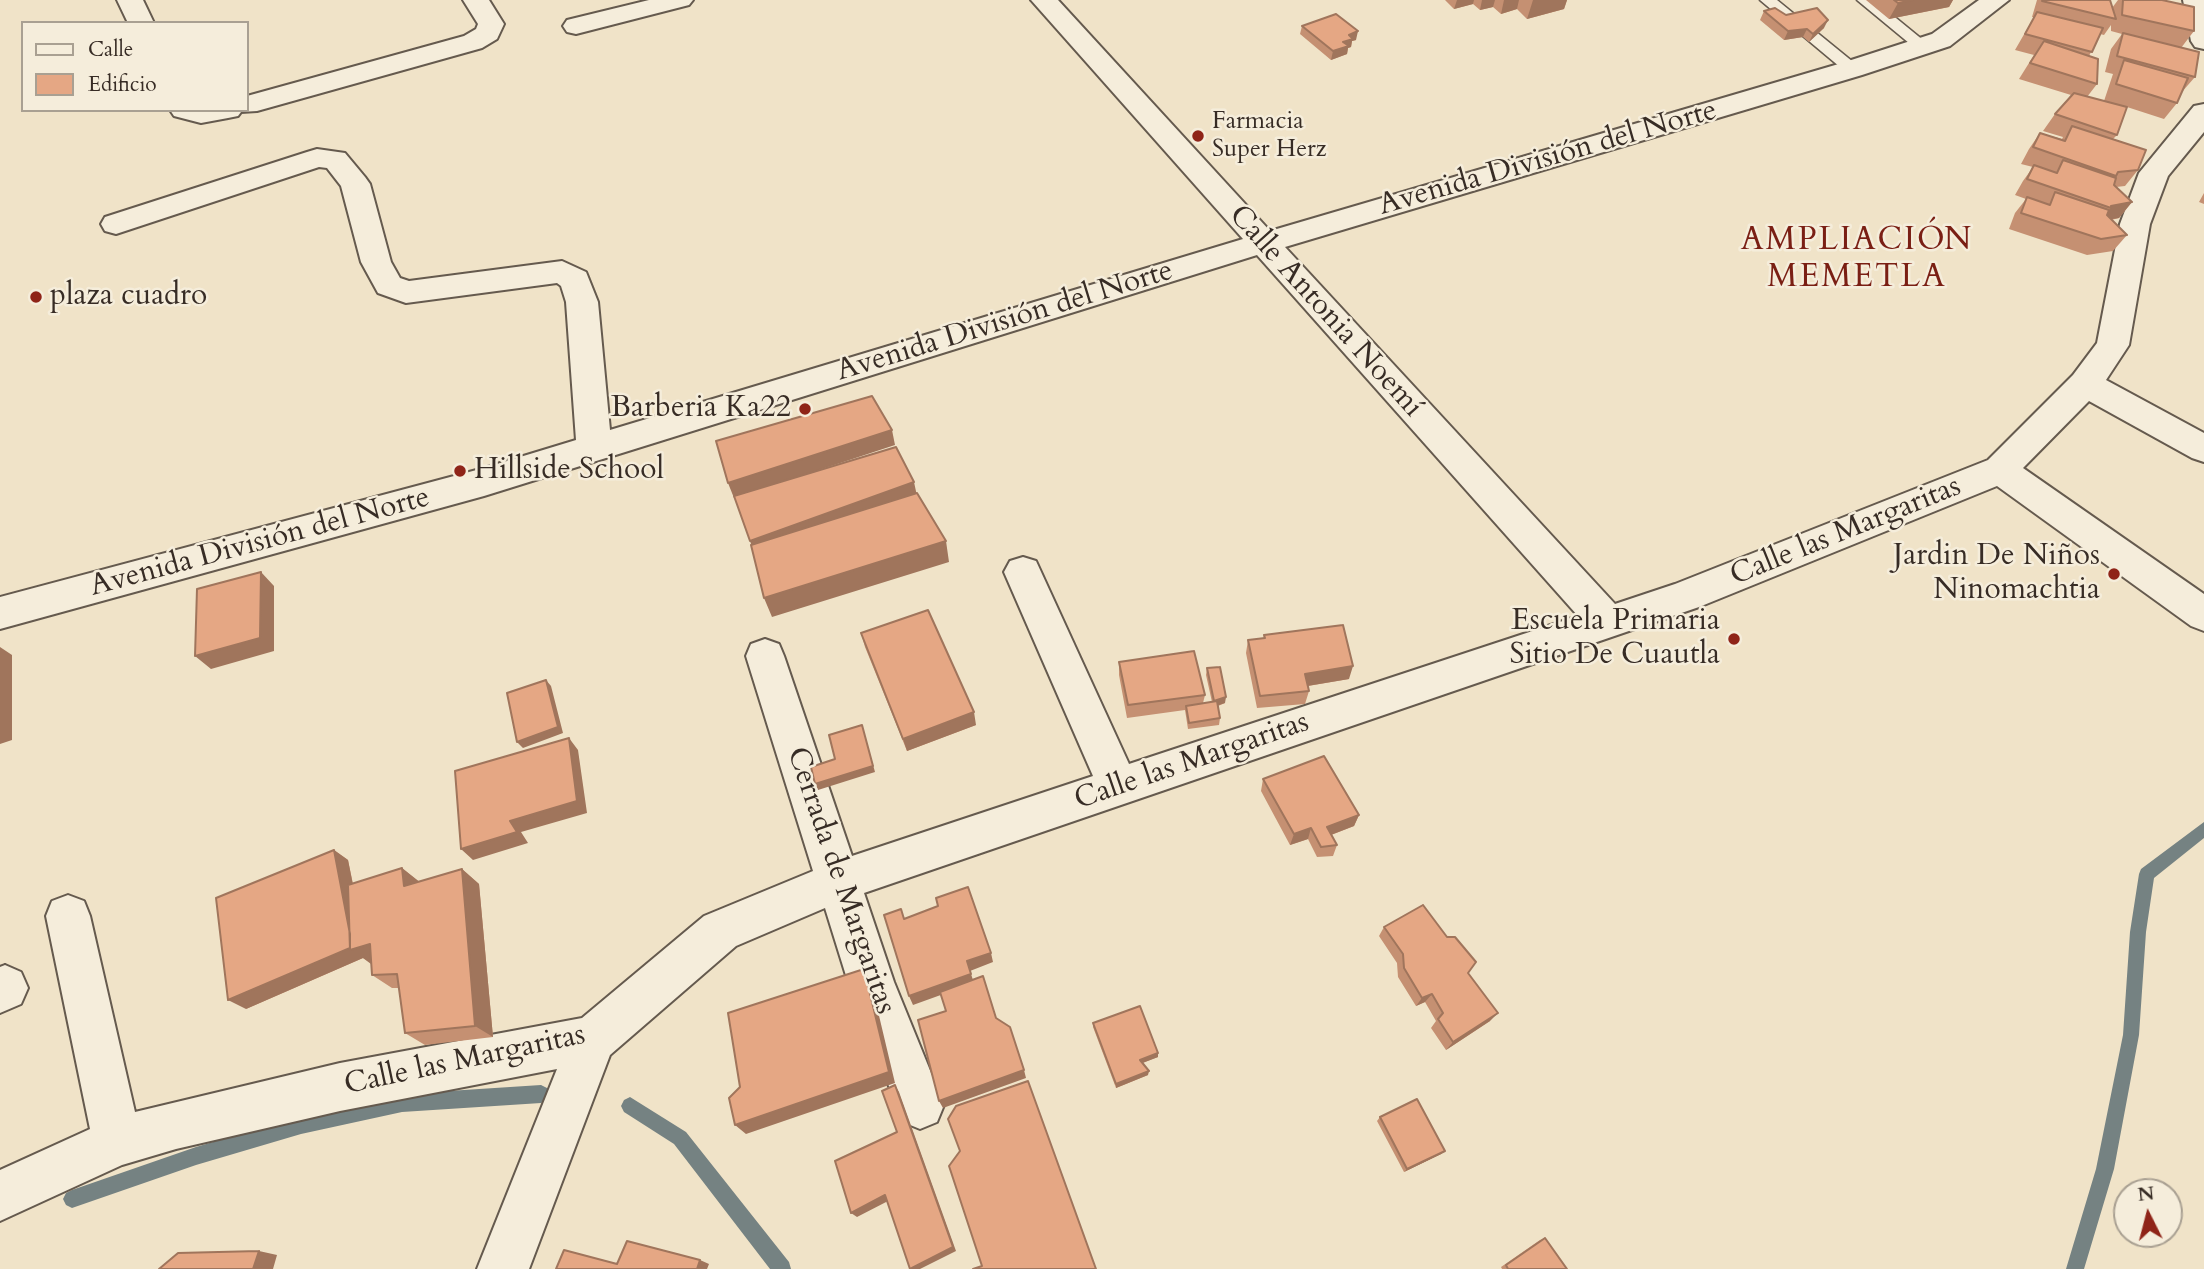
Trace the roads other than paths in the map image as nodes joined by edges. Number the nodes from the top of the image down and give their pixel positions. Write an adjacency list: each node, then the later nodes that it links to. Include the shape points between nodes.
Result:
1 (130, 0): 9 (street)
2 (475, 0): 14 (street, via 491,24 488,33 473,42)
3 (680, 0): 10 (street)
4 (1044, 0): 19 (street, Calle Antonia Noemí)
5 (1768, 0): 13 (lane)
6 (1865, 0): 12 (lane)
7 (1996, 0): 12 (street, Avenida División del Norte, via 1952,34)
8 (2195, 1): 11 (street)
9 (140, 21)
10 (576, 26)
11 (2204, 41)
12 (1921, 45): 13 (street, Avenida División del Norte)
13 (1852, 69): 19 (street, Avenida División del Norte)
14 (248, 105)
15 (191, 112): 16 (street)
16 (217, 112)
17 (2204, 112): 20 (street, Calle las Margaritas, via 2154,173 2135,224 2113,345)
18 (116, 225): 21 (street, via 317,158 335,159 355,184 376,262 388,285 406,292 562,272 575,279 582,303)
19 (1263, 243): 21 (street, Avenida División del Norte); 27 (street, Calle Antonia Noemí)
20 (2085, 384): 22 (street); 23 (street, Calle las Margaritas)
21 (594, 449): 25 (street, Avenida División del Norte)
22 (2204, 449)
23 (2000, 470): 26 (street); 27 (street, Calle las Margaritas)
24 (1023, 572): 29 (street)
25 (0, 613)
26 (2204, 615)
27 (1608, 623): 29 (street, Calle las Margaritas)
28 (765, 656): 30 (street, Cerrada de Margaritas)
29 (1118, 785): 30 (street, Calle las Margaritas)
30 (839, 881): 32 (street, Calle las Margaritas, via 720,931); 33 (street, Cerrada de Margaritas, via 871,982)
31 (68, 916): 34 (street)
32 (593, 1039): 34 (street, Calle las Margaritas, via 340,1087); 36 (street)
33 (920, 1105)
34 (117, 1142): 35 (street, Calle las Margaritas)
35 (0, 1196)
36 (503, 1269)

